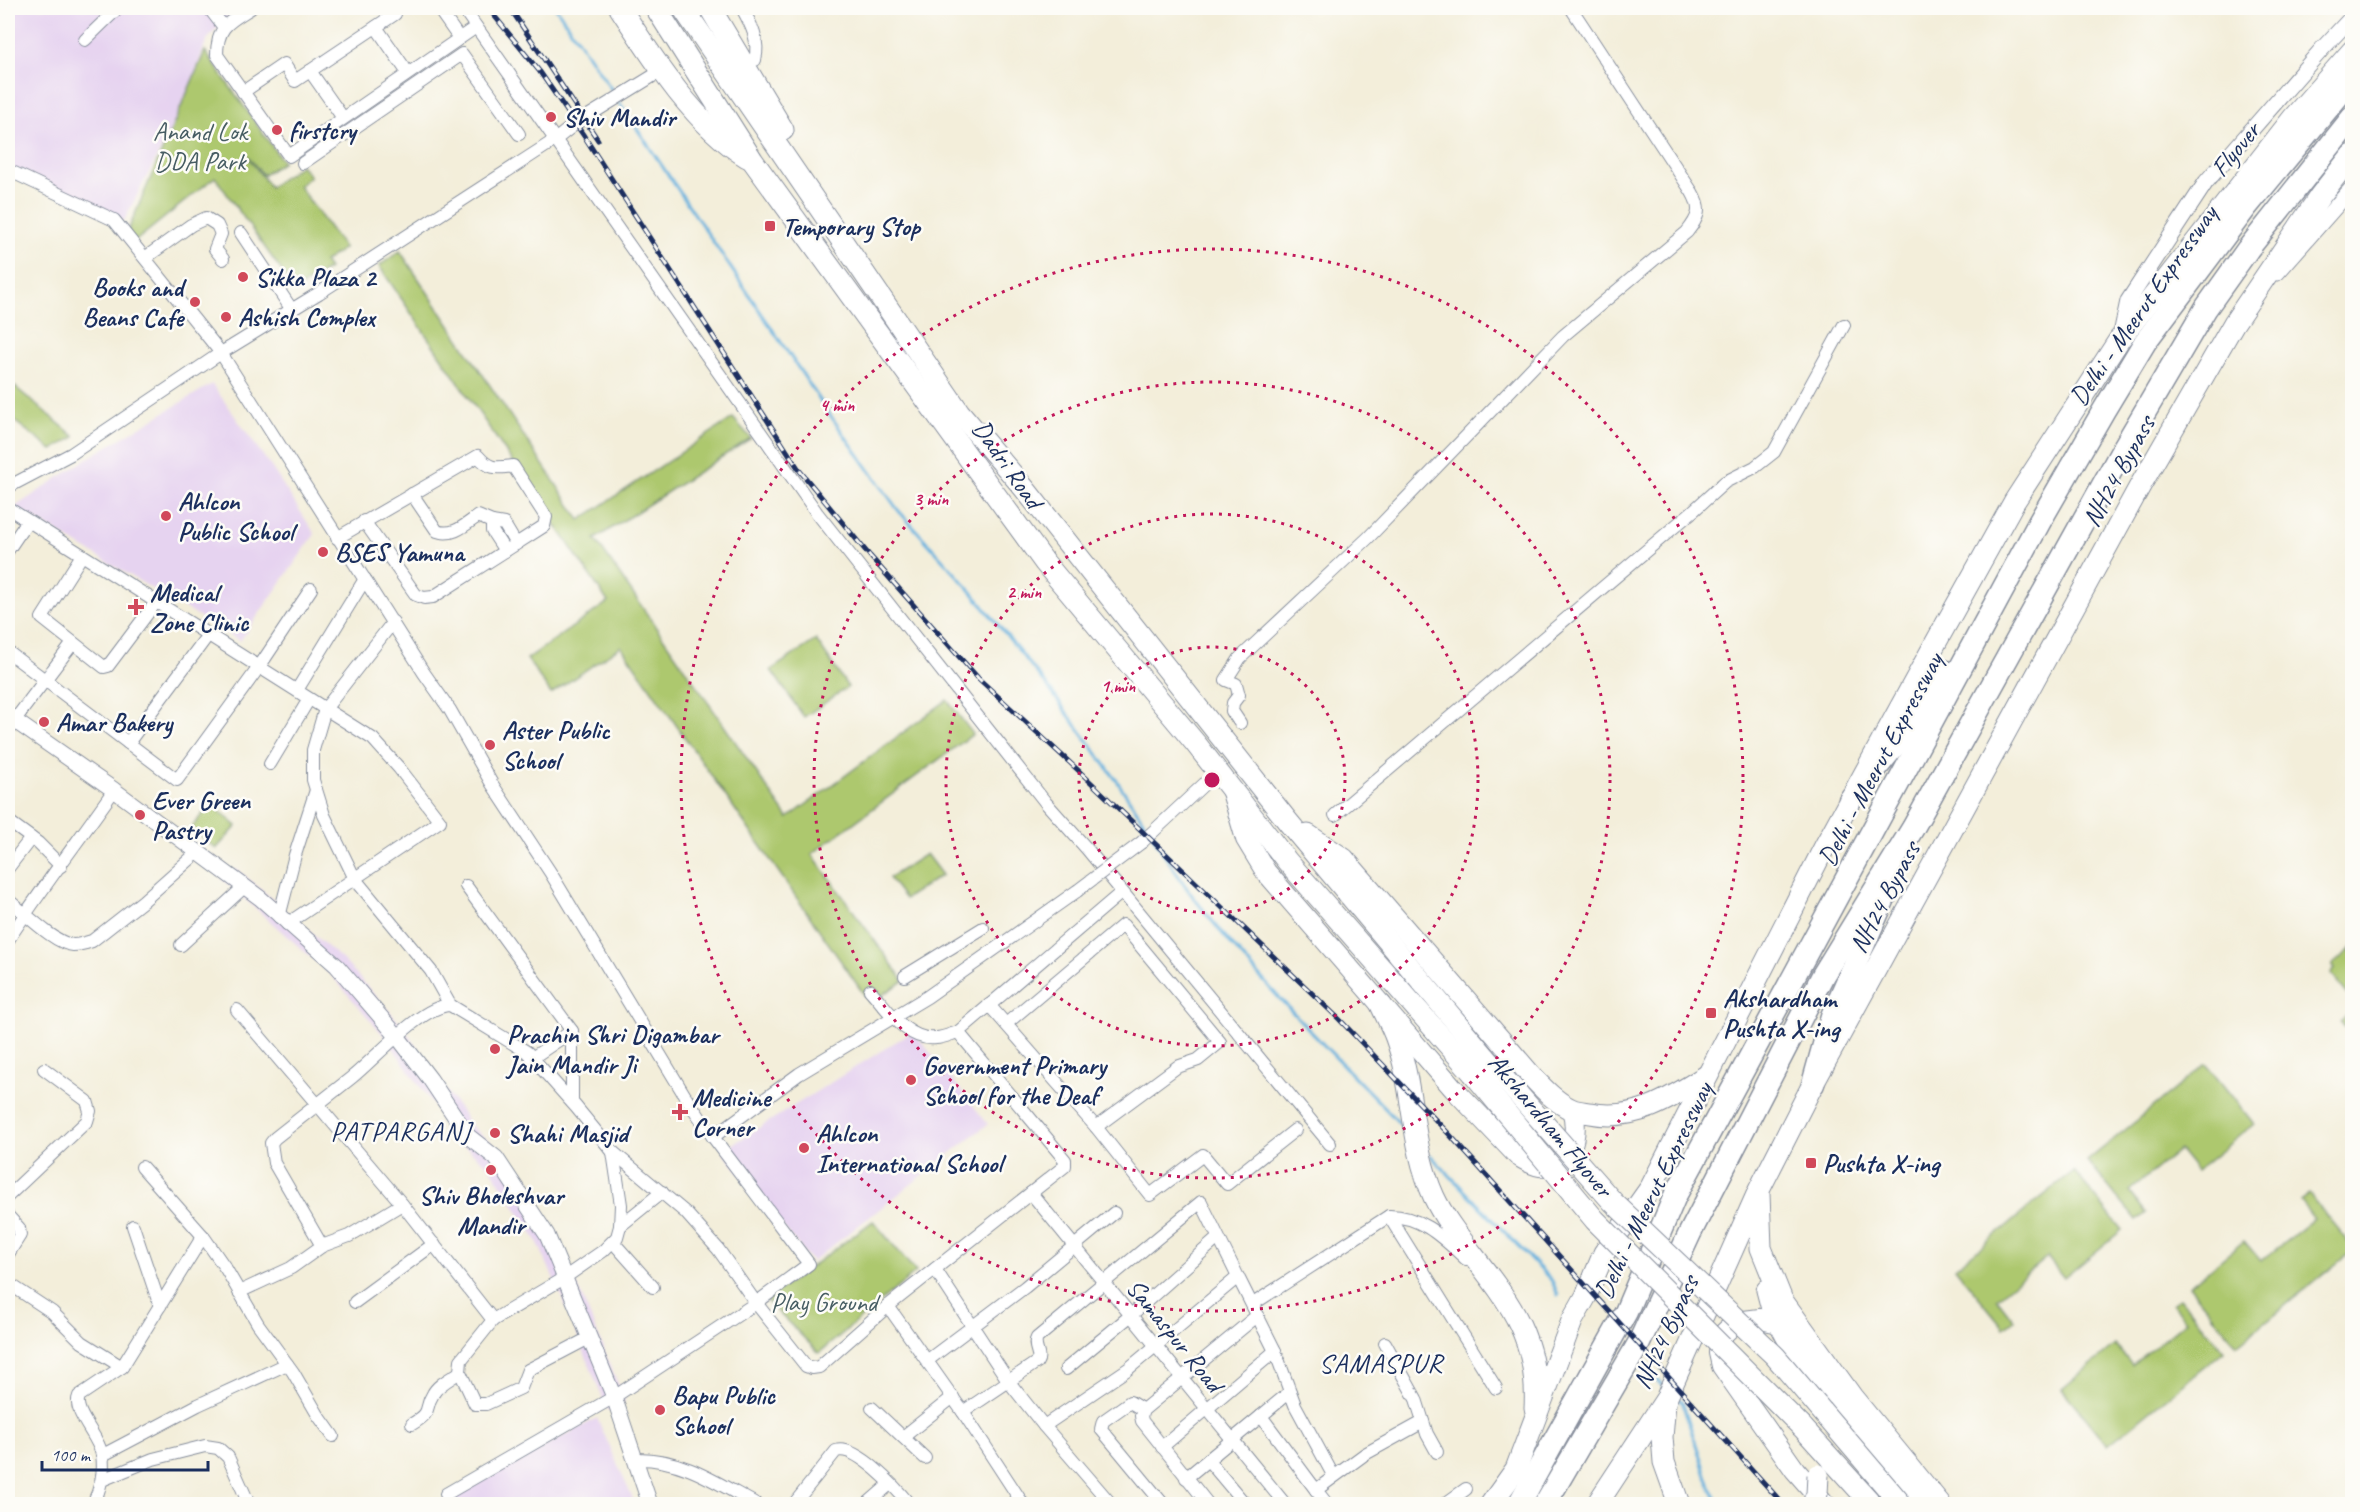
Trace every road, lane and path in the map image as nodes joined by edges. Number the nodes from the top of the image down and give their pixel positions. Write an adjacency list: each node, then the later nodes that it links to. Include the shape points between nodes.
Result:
1 (118, 8): 18 (street)
2 (209, 8): 14 (street)
3 (251, 8): 14 (street)
4 (390, 8): 15 (street, via 395,14)
5 (438, 8): 17 (street)
6 (463, 8): 16 (street)
7 (620, 8): 22 (highway)
8 (656, 8): 31 (highway, Dadri Road)
9 (683, 8): 38 (highway)
10 (710, 8): 38 (highway, via 823,192)
11 (742, 8): 20 (street, via 755,35)
12 (1571, 8): 69 (street, via 1692,192 1698,203 1698,217 1687,232 1563,336 1368,538 1240,658 1226,680 1236,684 1239,695 1232,711)
13 (2352, 17): 42 (street, via 2206,182 2128,301)
14 (224, 26): 25 (street, via 217,40 217,55)
15 (376, 27): 21 (street); 23 (street)
16 (476, 27): 17 (street); 29 (street)
17 (459, 38): 23 (street)
18 (85, 40)
19 (2352, 51): 42 (highway, Flyover, via 2294,118)
20 (755, 60)
21 (310, 71): 25 (street, via 295,81 284,64); 26 (street)
22 (661, 71): 29 (street); 31 (highway, via 725,144)
23 (408, 73): 26 (street)
24 (2352, 79): 57 (highway, Delhi - Meerut Expressway, via 2247,206 2145,342)
25 (243, 92): 26 (street, via 289,156)
26 (344, 118)
27 (2352, 118): 80 (highway, Delhi - Meerut Expressway, via 2206,308 2123,449)
28 (519, 134): 32 (street, via 462,54)
29 (555, 140): 39 (street); 88 (street, via 817,513 1046,803)
30 (2352, 154): 40 (highway)
31 (753, 161): 72 (highway, Dadri Road, via 1045,563)
32 (303, 163)
33 (8, 170): 36 (street, via 114,220)
34 (2352, 188): 40 (street)
35 (241, 232): 39 (street)
36 (145, 258): 37 (street, via 206,218 217,225 221,234 215,249); 43 (street)
37 (223, 260)
38 (860, 266): 79 (highway, Dadri Road, via 959,412 1024,488)
39 (292, 310): 43 (street)
40 (2234, 323): 111 (highway, NH24 Bypass, via 2140,486)
41 (1844, 325): 77 (street, via 1774,452 1725,482)
42 (2119, 340): 76 (highway, via 2014,502)
43 (221, 353): 44 (street, via 71,454); 50 (street)
44 (8, 487)
45 (412, 494): 47 (street); 49 (street, via 442,533 454,532 478,516); 51 (street, via 478,456 485,465 513,466 546,517 544,526)
46 (8, 508): 48 (street)
47 (364, 521): 50 (street); 53 (street, via 416,595 424,598 433,597)
48 (27, 522): 52 (street); 54 (street)
49 (492, 522): 51 (street, via 504,524); 53 (street, via 492,531)
50 (338, 538): 55 (street)
51 (516, 544): 53 (street)
52 (8, 550)
53 (505, 551)
54 (82, 555): 58 (street); 61 (street, via 42,616)
55 (365, 579): 59 (street); 65 (street)
56 (311, 589): 63 (street)
57 (2003, 590): 76 (highway, via 1949,663 1904,734); 214 (highway, Delhi - Meerut Expressway, via 1681,1186 1626,1312)
58 (156, 602): 60 (street); 61 (street, via 106,668)
59 (393, 622): 67 (street); 117 (street)
60 (208, 635): 63 (street); 70 (street)
61 (73, 643): 64 (street)
62 (8, 652): 64 (street)
63 (259, 667): 65 (street); 70 (street, via 177,780)
64 (45, 680): 68 (street); 70 (street)
65 (297, 690): 66 (street)
66 (309, 699): 67 (street); 71 (street)
67 (325, 709): 74 (street, via 313,750); 85 (street, via 373,740 440,821)
68 (11, 718): 73 (street)
69 (1240, 723)
70 (128, 743)
71 (270, 764)
72 (1217, 772): 75 (highway, Dadri Road); 103 (street, bridge, via 1142,842)
73 (114, 790): 82 (street); 83 (street)
74 (316, 790): 85 (street); 92 (street, via 295,855)
75 (1231, 790): 101 (main road, via 1246,839 1266,872); 180 (highway, Akshardham Flyover, bridge, via 1287,861 1473,1073 1594,1220)
76 (1850, 800): 110 (highway)
77 (1335, 814)
78 (8, 821): 81 (street)
79 (1289, 823): 114 (highway, via 1344,859 1535,1080); 221 (highway, Akshardham Flyover, bridge, via 1613,1202 1775,1356)
80 (1913, 828): 111 (highway, via 1832,1016); 215 (highway, Delhi - Meerut Expressway, via 1823,975 1690,1233 1639,1343)
81 (31, 838): 83 (street); 84 (street)
82 (198, 852): 87 (street); 91 (street, via 92,941 67,944)
83 (61, 866): 91 (street)
84 (8, 868)
85 (355, 879): 92 (street); 99 (street, via 431,971)
86 (466, 886): 105 (street)
87 (244, 887): 92 (street); 96 (street)
88 (1122, 892): 90 (street); 100 (street)
89 (8, 900): 91 (street)
90 (1138, 911): 93 (street); 118 (street)
91 (25, 912): 95 (street)
92 (283, 921): 107 (street, via 337,966)
93 (1123, 925): 104 (street); 115 (street, via 1220,1042 1198,1060 1176,1067)
94 (983, 928): 97 (street)
95 (8, 940)
96 (181, 945)
97 (905, 976)
98 (870, 990): 103 (street)
99 (450, 1005): 107 (street, via 442,1005); 108 (street)
100 (989, 1005): 104 (street); 106 (street)
101 (1381, 1005): 114 (main road, via 1454,1089 1518,1156 1531,1164 1542,1166 1560,1161 1568,1153 1576,1132); 144 (highway, via 1397,1039 1424,1175 1447,1220)
102 (237, 1010): 113 (street)
103 (894, 1017): 106 (street, via 916,1037 935,1038); 117 (street, via 799,1074)
104 (1006, 1024): 115 (street)
105 (572, 1031): 108 (street); 112 (street)
106 (958, 1032): 123 (street, via 1065,1160 1065,1166)
107 (397, 1036): 113 (street); 141 (street, via 468,1136 496,1158 547,1235)
108 (532, 1058): 112 (street)
109 (44, 1069): 124 (street, via 87,1101 90,1111 87,1121)
110 (1706, 1076): 114 (highway, via 1643,1110 1599,1115); 182 (highway, via 1651,1187 1604,1253 1572,1321)
111 (1813, 1084): 121 (highway, NH24 Bypass)
112 (572, 1102): 119 (street)
113 (318, 1104): 125 (street); 135 (street, via 275,1138 272,1152 285,1186)
114 (1572, 1110)
115 (1096, 1127): 116 (street, via 1150,1195 1203,1155 1227,1184)
116 (1295, 1130)
117 (713, 1137): 148 (street, via 809,1264)
118 (1330, 1144)
119 (613, 1152): 122 (street); 130 (street)
120 (142, 1167): 131 (street)
121 (1759, 1190): 137 (highway); 171 (highway, NH24 Bypass)
122 (662, 1192): 130 (street); 148 (street, via 718,1249)
123 (1031, 1193): 136 (street, Samaspur Road); 139 (street)
124 (8, 1196)
125 (402, 1204): 134 (street); 135 (street, via 349,1236)
126 (1114, 1213): 136 (street)
127 (8, 1216): 138 (street, via 21,1235)
128 (1389, 1216): 144 (street, via 1405,1216 1428,1226); 151 (street); 167 (street)
129 (133, 1226): 149 (street)
130 (620, 1226): 133 (street)
131 (203, 1236): 146 (street); 149 (street)
132 (1218, 1238): 140 (street); 143 (street, via 1201,1202); 152 (street)
133 (613, 1242): 141 (street); 145 (street)
134 (434, 1244): 147 (street); 153 (street)
135 (322, 1246): 146 (street, via 291,1268)
136 (1074, 1246): 143 (street, Samaspur Road); 155 (street)
137 (1761, 1248): 154 (highway, via 1765,1283); 223 (highway, via 1782,1300 1852,1397)
138 (8, 1254)
139 (935, 1269): 150 (street); 155 (street)
140 (1238, 1277): 151 (street); 158 (street)
141 (564, 1278): 153 (street); 156 (street)
142 (8, 1283): 162 (street, via 52,1312 82,1342)
143 (1104, 1284): 152 (street, Samaspur Road); 166 (street, via 1037,1338 1039,1359)
144 (1496, 1286): 182 (highway, via 1521,1324 1532,1358 1536,1391)
145 (653, 1287)
146 (239, 1293): 161 (street)
147 (355, 1302)
148 (756, 1303): 150 (street, via 806,1366 812,1368 819,1367); 169 (street)
149 (160, 1306): 162 (street)
150 (888, 1306): 160 (street)
151 (1256, 1309): 159 (street); 165 (street)
152 (1130, 1316): 158 (street, Samaspur Road); 163 (street)
153 (493, 1320): 164 (street, via 461,1360)
154 (1779, 1323): 219 (main road, via 1760,1319 1736,1322 1721,1336 1722,1366 1795,1470); 222 (highway, via 1790,1343)
155 (974, 1327): 160 (street); 166 (street)
156 (589, 1338): 164 (street, via 528,1370 521,1388 481,1405 475,1404); 169 (street)
157 (1385, 1343): 177 (street, via 1416,1399)
158 (1155, 1346): 165 (street, Samaspur Road); 179 (street)
159 (1275, 1351): 168 (street); 173 (street)
160 (928, 1360): 170 (street)
161 (287, 1364): 181 (street); 187 (street)
162 (122, 1367): 187 (street, via 77,1402)
163 (1066, 1369)
164 (460, 1372): 178 (street, via 437,1389 424,1417)
165 (1182, 1377): 173 (street, Samaspur Road); 174 (street)
166 (1009, 1382): 175 (street); 179 (street)
167 (1496, 1388)
168 (1290, 1392): 176 (street); 191 (street)
169 (614, 1397): 189 (street); 197 (street)
170 (953, 1397): 175 (street); 183 (street)
171 (1666, 1399): 216 (highway, NH24 Bypass); 217 (highway, via 1664,1462)
172 (872, 1408): 183 (street)
173 (1208, 1409): 184 (street, Samaspur Road); 185 (street)
174 (1143, 1410): 185 (street, via 1142,1421); 207 (street, via 1130,1402 1103,1421 1101,1429)
175 (963, 1412): 205 (street)
176 (1261, 1416): 184 (street); 196 (street)
177 (1423, 1422): 186 (street); 191 (street)
178 (411, 1424)
179 (1044, 1426): 206 (street)
180 (1802, 1427): 218 (highway, bridge, via 1818,1474); 220 (highway, Akshardham Flyover)
181 (333, 1436)
182 (1530, 1436): 213 (highway, via 1516,1469)
183 (903, 1437): 188 (street)
184 (1232, 1440): 190 (street); 210 (street, Samaspur Road)
185 (1162, 1447): 192 (street)
186 (1437, 1452)
187 (103, 1455): 193 (street)
188 (925, 1458)
189 (636, 1459): 200 (street); 201 (street, via 656,1458 682,1465)
190 (1208, 1460): 192 (street); 209 (street)
191 (1333, 1475): 196 (street)
192 (1186, 1478): 208 (street)
193 (102, 1480): 198 (street); 199 (street, via 153,1459 205,1446 218,1448 228,1457)
194 (890, 1484): 202 (street, via 850,1451 842,1449 836,1451); 203 (street); 204 (street)
195 (1466, 1489): 212 (street)
196 (1316, 1490): 211 (street)
197 (446, 1494)
198 (93, 1504)
199 (249, 1504)
200 (650, 1504)
201 (756, 1504)
202 (794, 1504)
203 (867, 1504)
204 (909, 1504)
205 (1023, 1504)
206 (1111, 1504)
207 (1163, 1504)
208 (1208, 1504)
209 (1245, 1504)
210 (1285, 1504)
211 (1328, 1504)
212 (1445, 1504)
213 (1491, 1504)
214 (1519, 1504)
215 (1545, 1504)
216 (1597, 1504)
217 (1679, 1504)
218 (1814, 1504)
219 (1825, 1504)
220 (1872, 1504)
221 (1901, 1504)
222 (1919, 1504)
223 (1940, 1504)

